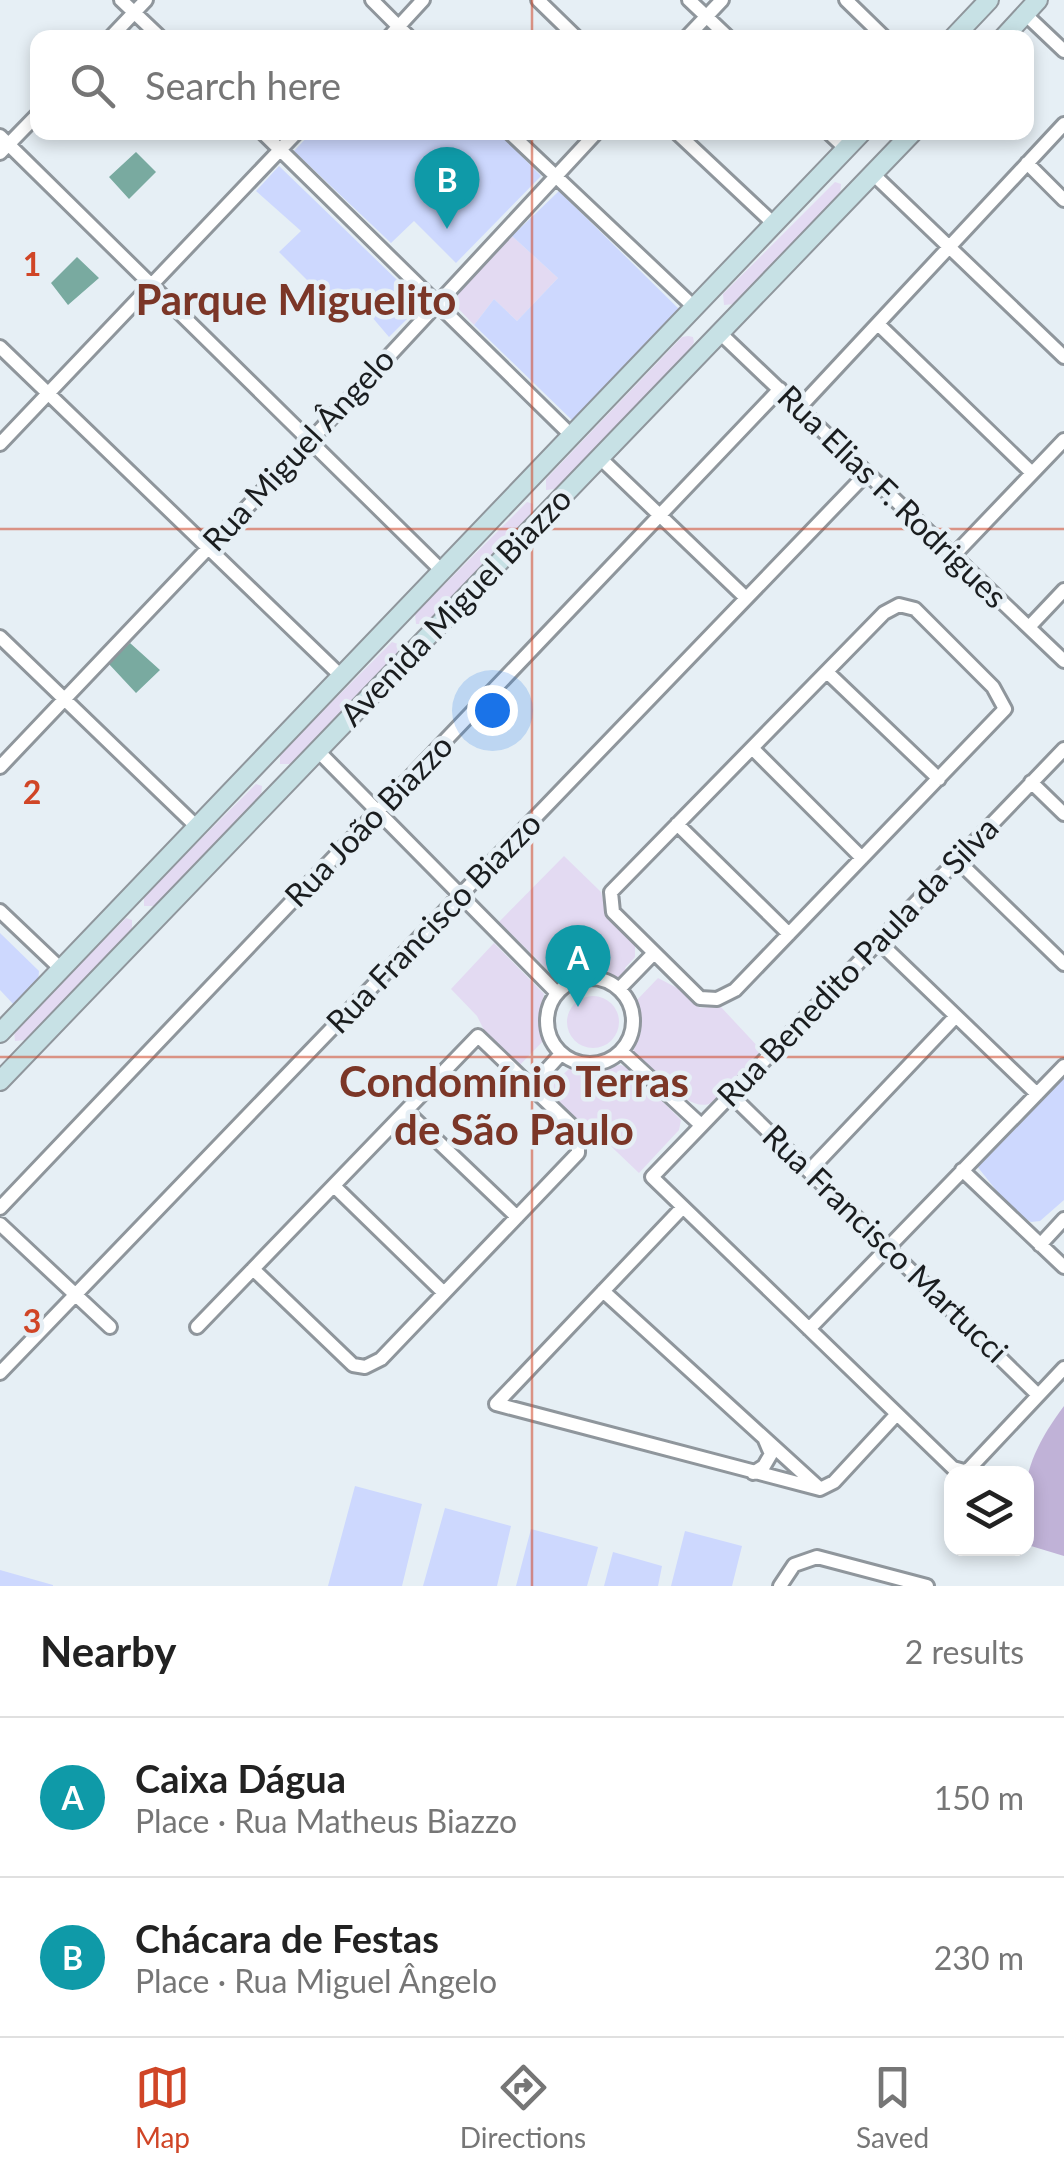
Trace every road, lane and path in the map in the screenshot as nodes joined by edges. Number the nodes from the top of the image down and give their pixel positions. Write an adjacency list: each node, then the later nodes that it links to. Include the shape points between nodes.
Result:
1 (121, 0): 10 (street)
2 (146, 0): 10 (street)
3 (372, 0): 13 (street)
4 (423, 0): 13 (street)
5 (538, 0): 18 (street)
6 (689, 0): 12 (street)
7 (722, 0): 12 (street)
8 (846, 0): 21 (street)
9 (989, 0): 11 (street); 22 (street)
10 (134, 12): 14 (street); 15 (street)
11 (1025, 13): 23 (street)
12 (706, 16): 19 (street); 20 (street)
13 (398, 26): 16 (street); 17 (street)
14 (117, 30)
15 (153, 30)
16 (395, 30)
17 (402, 30)
18 (569, 30)
19 (693, 30)
20 (720, 30)
21 (876, 30)
22 (961, 30)
23 (1064, 52)
24 (30, 121): 32 (street)
25 (1064, 124): 35 (street)
26 (270, 140): 34 (street)
27 (289, 140): 34 (street)
28 (517, 140): 37 (street)
29 (590, 140): 37 (street, Rua Miguel Ângelo)
30 (685, 140): 39 (street)
31 (905, 140): 36 (street, Avenida Miguel Biazzo)
32 (3, 144): 41 (street)
33 (850, 145): 36 (street); 36 (street); 39 (street, Avenida Miguel Biazzo)
34 (280, 150): 41 (street); 42 (street)
35 (1027, 164): 38 (street); 40 (street)
36 (873, 174): 40 (street); 45 (street, Avenida Miguel Biazzo)
37 (555, 177): 42 (street, Rua Miguel Ângelo); 43 (street)
38 (1064, 200)
39 (774, 224): 43 (street, Avenida Miguel Biazzo)
40 (949, 247): 44 (street); 47 (street)
41 (152, 285): 49 (street); 53 (street)
42 (436, 304): 51 (street); 53 (street, Rua Miguel Ângelo)
43 (694, 309): 45 (street); 45 (street); 51 (street, Avenida Miguel Biazzo)
44 (878, 324): 50 (street); 57 (street)
45 (719, 334): 48 (street, Rua Elias F. Rodrigues); 55 (street, Avenida Miguel Biazzo)
46 (0, 346): 49 (street)
47 (1064, 357)
48 (780, 390): 50 (street, Rua Elias F. Rodrigues); 58 (street, Rua João Biazzo)
49 (48, 394): 54 (street); 59 (street)
50 (800, 408): 56 (street, Rua Elias F. Rodrigues)
51 (572, 436): 61 (street, Avenida Miguel Biazzo)
52 (1064, 440): 57 (street)
53 (310, 441): 59 (street, Rua Miguel Ângelo); 61 (street)
54 (0, 444)
55 (599, 458): 58 (street); 67 (street, Avenida Miguel Biazzo)
56 (867, 473): 60 (street, Rua Elias F. Rodrigues); 63 (street, Rua Francisco Biazzo)
57 (1032, 473): 60 (street)
58 (660, 515): 63 (street); 80 (street, Rua João Biazzo)
59 (208, 548): 70 (street); 71 (street, Rua Miguel Ângelo)
60 (954, 556): 65 (street, Rua Elias F. Rodrigues)
61 (442, 571): 64 (street, Avenida Miguel Biazzo)
62 (1064, 590): 65 (street)
63 (746, 598): 86 (street, Rua Francisco Biazzo)
64 (390, 626): 67 (street); 70 (street, Avenida Miguel Biazzo)
65 (1029, 627): 68 (street, Rua Elias F. Rodrigues)
66 (0, 637): 71 (street)
67 (414, 650): 74 (street, Avenida Miguel Biazzo)
68 (1064, 660)
69 (827, 672): 72 (street); 77 (street); 77 (street, via 884,613 899,606 916,609 993,687 1006,709)
70 (341, 676): 75 (street, Avenida Miguel Biazzo)
71 (64, 699): 76 (street, Rua Miguel Ângelo); 83 (street)
72 (752, 748): 82 (street); 84 (street)
73 (1064, 749): 78 (street, Rua Benedito Paula da Silva)
74 (318, 751): 79 (street, Avenida Miguel Biazzo); 80 (street)
75 (259, 762): 79 (street); 83 (street, Avenida Miguel Biazzo)
76 (0, 767)
77 (938, 778): 84 (street)
78 (1032, 782): 81 (street); 85 (street, Rua Benedito Paula da Silva)
79 (284, 786): 99 (street, Avenida Miguel Biazzo)
80 (378, 812): 86 (street); 110 (street, Rua João Biazzo)
81 (1064, 814)
82 (677, 824): 88 (street); 90 (street, via 611,892 613,912)
83 (197, 827): 92 (street, Avenida Miguel Biazzo)
84 (862, 858): 88 (street)
85 (957, 860): 89 (street, Rua Benedito Paula da Silva); 91 (street)
86 (460, 896): 94 (street); 121 (street, Rua Francisco Biazzo)
87 (0, 911): 92 (street)
88 (788, 934): 90 (street, via 736,990 716,999 700,998)
89 (878, 942): 95 (street); 103 (street, Rua Benedito Paula da Silva)
90 (654, 952): 93 (street)
91 (1064, 964)
92 (61, 969): 96 (street, Avenida Miguel Biazzo)
93 (619, 988): 94 (street, via 587,978); 97 (street, via 634,1020)
94 (556, 993): 98 (street, via 546,1024)
95 (956, 1016): 104 (street); 108 (street)
96 (0, 1033): 99 (street)
97 (622, 1052): 98 (street, via 592,1065); 106 (street)
98 (561, 1054): 102 (street)
99 (24, 1057): 101 (street, Avenida Miguel Biazzo)
100 (1064, 1066): 104 (street)
101 (0, 1081)
102 (531, 1087): 105 (street, via 478,1036); 112 (street, via 570,1124 578,1153)
103 (730, 1094): 106 (street, Rua Benedito Paula da Silva); 108 (street, Rua Francisco Martucci)
104 (1037, 1094): 107 (street)
105 (406, 1111): 109 (street); 112 (street)
106 (701, 1125): 111 (street, Rua Benedito Paula da Silva, via 652,1177)
107 (962, 1170): 115 (street); 116 (street)
108 (809, 1171): 116 (street, Rua Francisco Martucci)
109 (334, 1186): 118 (street); 120 (street)
110 (0, 1208)
111 (684, 1208): 119 (street); 124 (street)
112 (517, 1217): 120 (street)
113 (1064, 1219): 115 (street)
114 (0, 1224): 121 (street)
115 (1040, 1244): 117 (street)
116 (888, 1246): 124 (street); 127 (street, Rua Francisco Martucci)
117 (1064, 1267)
118 (253, 1269): 120 (street, via 353,1365 366,1367); 123 (street)
119 (603, 1291): 129 (street); 130 (street, via 496,1404)
120 (444, 1293)
121 (75, 1295): 122 (street); 126 (street, Rua Francisco Biazzo)
122 (110, 1327)
123 (197, 1328)
124 (809, 1328): 128 (street)
125 (1064, 1368): 127 (street)
126 (0, 1373)
127 (1038, 1395): 128 (street, via 969,1469 959,1471)
128 (896, 1415): 131 (street)
129 (761, 1434): 130 (street, via 771,1454); 131 (street)
130 (754, 1473): 131 (street)
131 (820, 1489)
132 (780, 1586): 133 (street, via 794,1565 818,1557)
133 (928, 1586)

